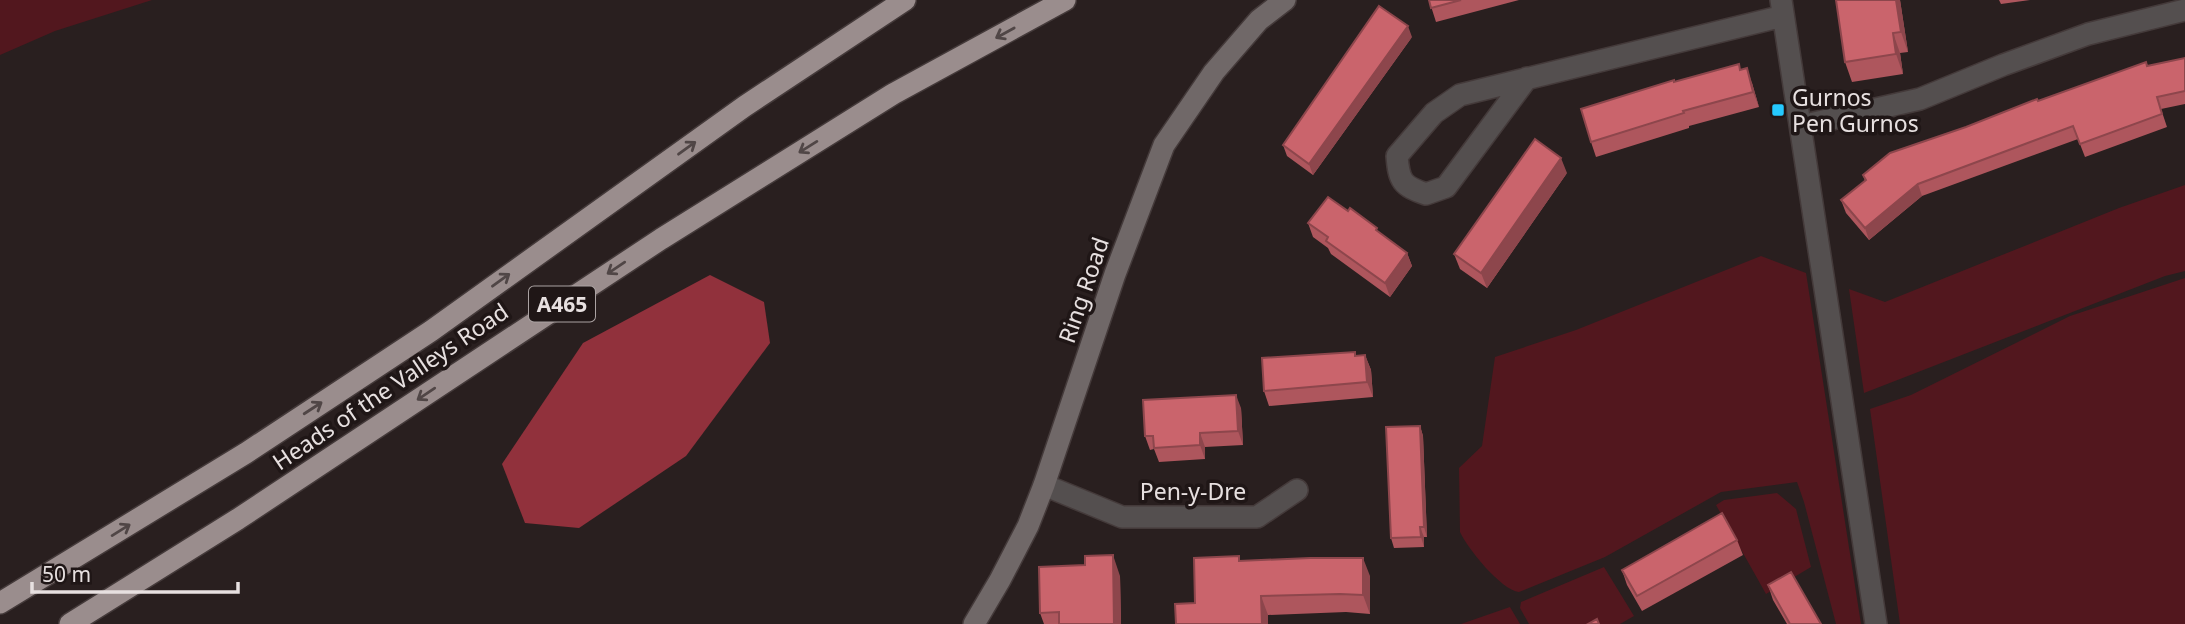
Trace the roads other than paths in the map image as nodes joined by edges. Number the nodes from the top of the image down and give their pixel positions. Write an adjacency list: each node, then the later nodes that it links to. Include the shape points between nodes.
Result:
1 (905, 0): 10 (highway, Heads of the Valleys Road / A465, one-way to 1, via 246,453 431,331 745,106)
2 (1065, 0): 11 (highway, Heads of the Valleys Road / A465, one-way to 11, via 893,94 661,239 238,519)
3 (1285, 0): 8 (street, Ring Road, via 1259,20 1214,72 1164,145)
4 (1782, 8): 6 (street); 7 (street)
5 (2185, 10): 7 (street, via 2088,34 1920,99)
6 (1527, 78): 6 (street, via 1460,95 1434,113 1397,156 1399,173 1408,188 1426,194 1446,187)
7 (1801, 126): 13 (street)
8 (1044, 485): 9 (street, Pen-y-Dre, via 1122,517 1257,517); 12 (street, Ring Road, via 1028,526)
9 (1297, 490)
10 (0, 604)
11 (70, 624)
12 (974, 624)
13 (1876, 624)

